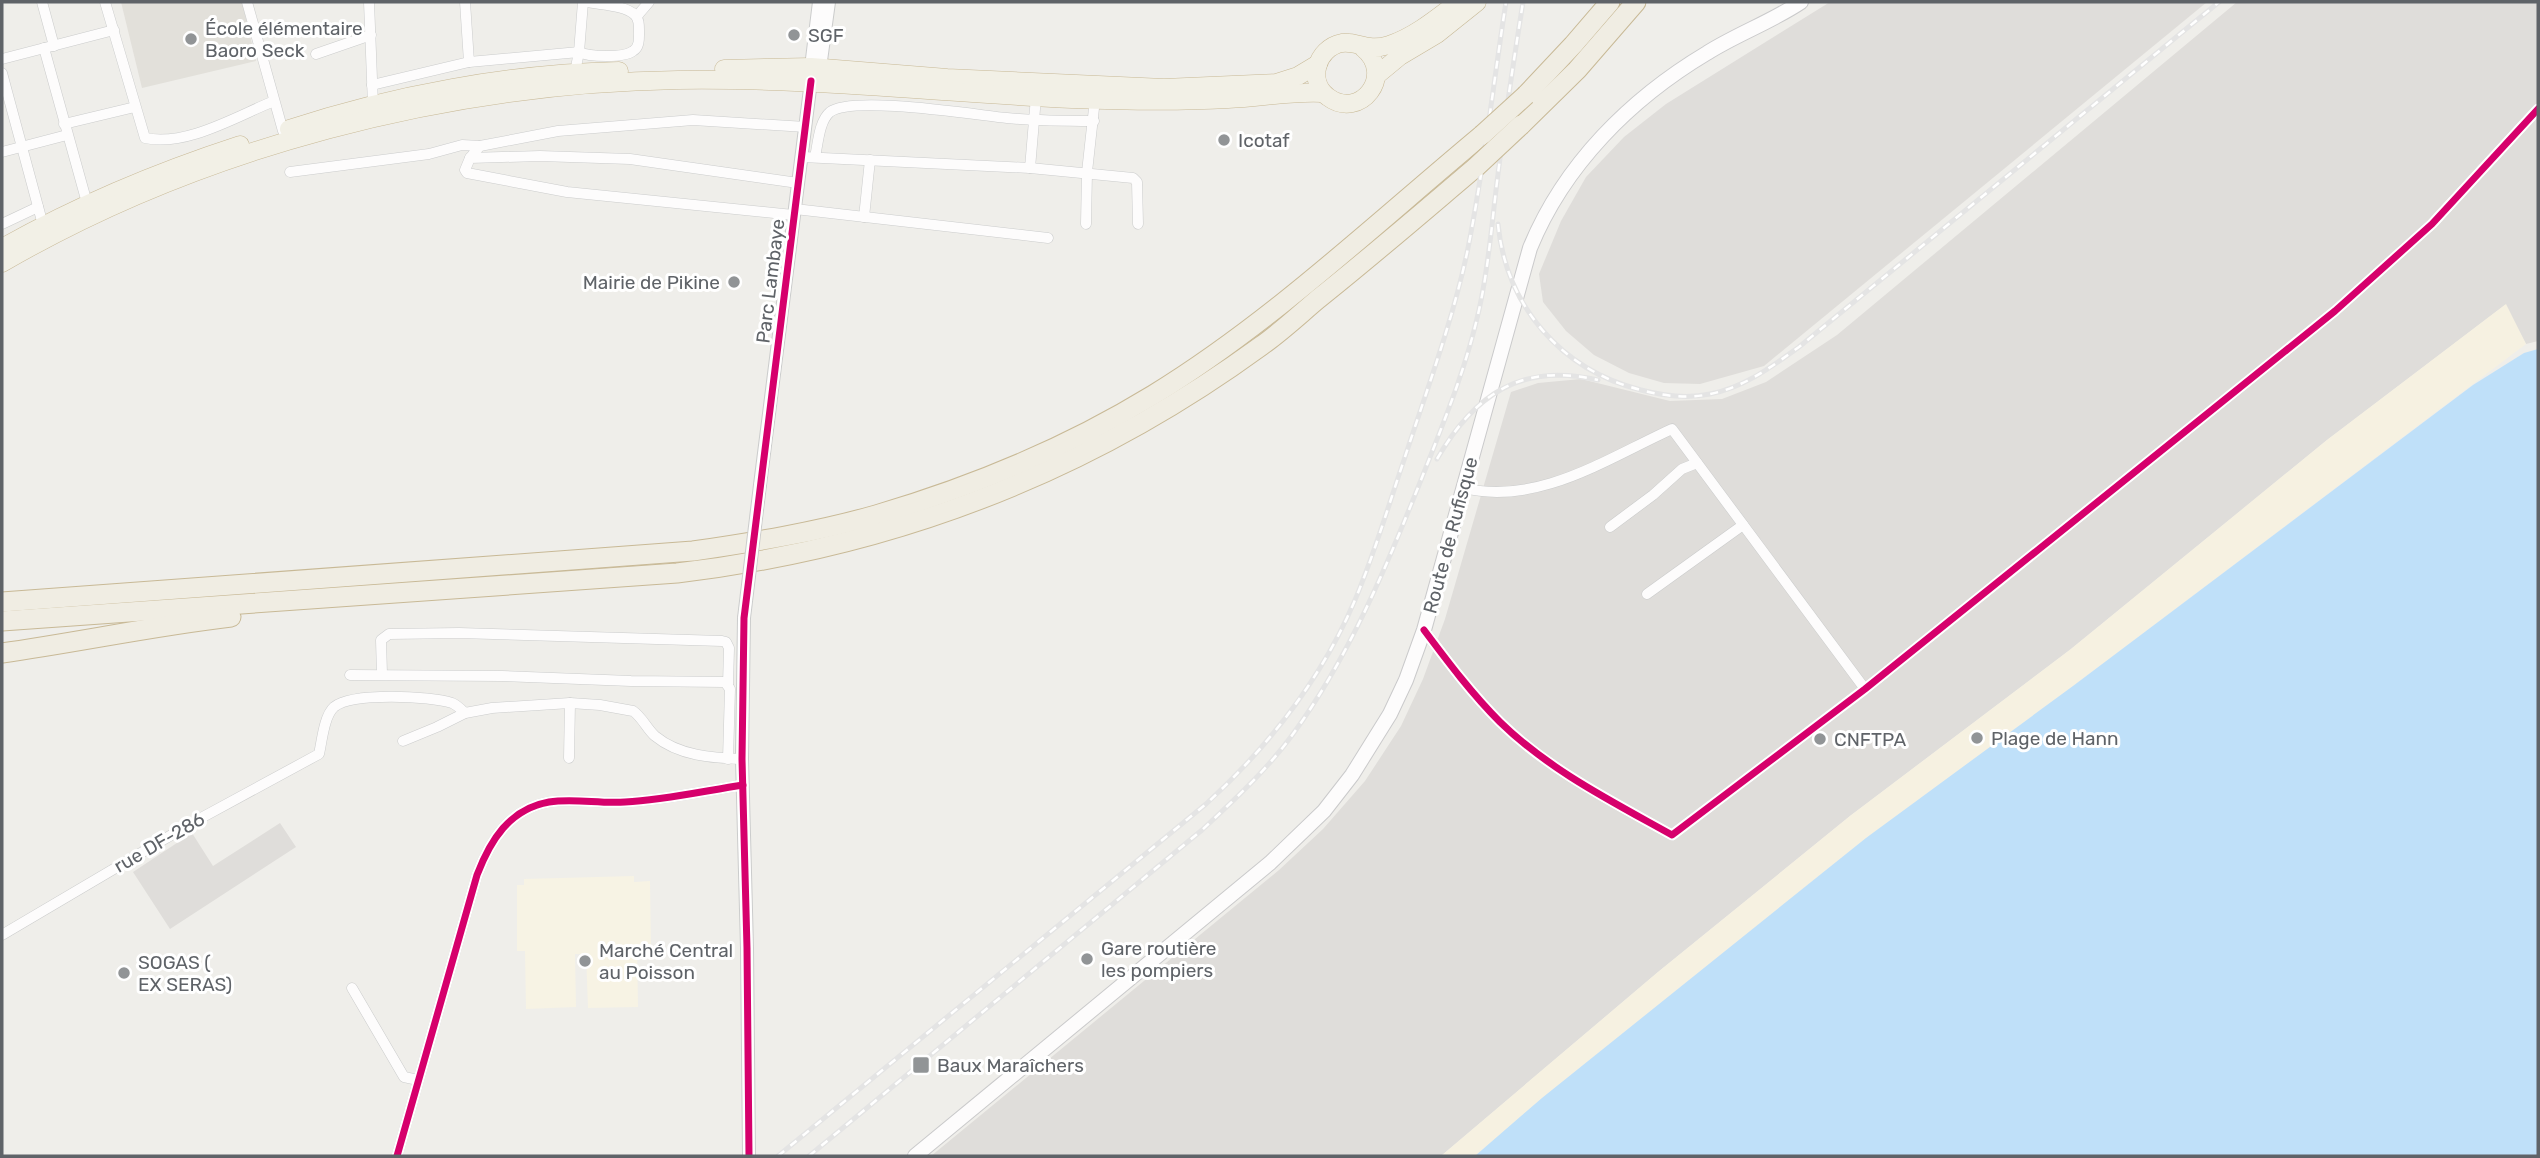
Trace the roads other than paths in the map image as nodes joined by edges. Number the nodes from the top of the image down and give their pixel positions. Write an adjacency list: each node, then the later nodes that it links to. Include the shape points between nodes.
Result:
1 (42, 2): 18 (street)
2 (105, 2): 16 (street)
3 (247, 2): 33 (street)
4 (369, 2): 17 (street)
5 (465, 2): 23 (street)
6 (585, 2): 15 (street); 20 (street)
7 (649, 2): 15 (street)
8 (819, 2): 26 (street)
9 (830, 2): 26 (street)
10 (1458, 2): 19 (highway, via 1388,46)
11 (1477, 2): 28 (highway)
12 (1610, 2): 68 (highway, bridge, via 1482,135 1256,323 1153,395 1020,463 902,506 815,530 693,551)
13 (1636, 2): 70 (highway, bridge, via 1577,70 1476,167 1262,345 1128,432 1029,480 876,536 739,566)
14 (1801, 2): 64 (main road, Route de Rufisque, via 1707,52 1646,95 1572,171 1530,248)
15 (636, 16): 20 (street, via 639,44 632,52 593,56)
16 (114, 30): 18 (street); 35 (street)
17 (371, 36): 21 (street); 29 (street)
18 (49, 47): 22 (street); 40 (street)
19 (1363, 48): 24 (highway, via 1342,43 1331,47); 28 (highway, via 1374,59)
20 (579, 52): 23 (street); 25 (street)
21 (316, 54)
22 (2, 59)
23 (469, 62): 29 (street)
24 (1318, 64): 26 (highway, via 1276,83 1164,88); 30 (highway, via 1316,76)
25 (575, 72): 26 (highway); 34 (highway)
26 (814, 72): 31 (highway); 39 (street, Parc Lambaye); 62 (highway, via 598,84 390,115 302,136 169,183 89,217)
27 (2, 73): 43 (street)
28 (1377, 75): 30 (highway, via 1370,92 1354,103 1337,102)
29 (372, 85): 34 (street)
30 (1323, 93): 32 (highway, via 1228,100)
31 (1037, 97): 32 (highway); 37 (street)
32 (1095, 99): 38 (street)
33 (274, 101): 35 (street, via 175,139 145,138); 41 (street)
34 (373, 105): 41 (highway)
35 (135, 107): 40 (street)
36 (2538, 109): 78 (street, via 2431,224 2335,311)
37 (1034, 120): 38 (street); 45 (street, via 882,105 838,108 827,115); 48 (street)
38 (1094, 121): 50 (street)
39 (806, 127): 42 (street, via 668,121 558,131); 45 (street, Parc Lambaye)
40 (66, 130): 43 (street); 52 (street)
41 (283, 131): 52 (highway, via 190,161)
42 (480, 146): 46 (street); 49 (street)
43 (21, 147): 44 (street); 53 (street)
44 (2, 152)
45 (808, 157): 47 (street); 51 (street, Parc Lambaye)
46 (470, 159): 51 (street, via 630,159); 54 (street, via 467,173 567,192)
47 (870, 160): 48 (street); 55 (street)
48 (1030, 169): 50 (street)
49 (290, 172)
50 (1087, 172): 57 (street); 58 (street, via 1136,180)
51 (799, 183): 54 (street, Parc Lambaye)
52 (87, 203): 59 (highway)
53 (38, 207): 56 (street); 59 (street)
54 (794, 212): 55 (street); 84 (street, Parc Lambaye, bridge, via 744,618)
55 (864, 217): 60 (street)
56 (2, 224)
57 (1086, 224)
58 (1138, 224)
59 (43, 225): 61 (highway)
60 (1048, 238)
61 (2, 248)
62 (2, 263)
63 (1697, 463): 64 (street, via 1672,429 1546,486 1513,492); 65 (street); 66 (street)
64 (1463, 488): 73 (main road, Route de Rufisque)
65 (1743, 525): 69 (street); 78 (street)
66 (1610, 527)
67 (2, 589): 68 (highway, via 82,585)
68 (112, 593): 71 (highway)
69 (1647, 594)
70 (293, 601): 72 (highway); 74 (highway, via 259,614 176,623)
71 (2, 602)
72 (2, 621)
73 (1424, 630): 78 (street, via 1501,723 1545,759 1672,835); 91 (main road, Route de Rufisque, via 1406,680 1376,739 1306,829)
74 (2, 653)
75 (382, 674): 76 (street); 77 (street); 77 (street, via 382,640 389,634 722,641 729,648)
76 (350, 675)
77 (728, 685): 83 (street)
78 (1865, 689)
79 (569, 704): 80 (street); 82 (street); 83 (street, via 633,711 672,748)
80 (465, 713): 81 (street); 86 (street, rue DF-286, via 444,701 406,698 341,703 330,712 319,754)
81 (403, 741)
82 (569, 758)
83 (728, 758): 84 (street)
84 (742, 759): 85 (street, Parc Lambaye)
85 (743, 785): 88 (street, via 624,802 549,802 515,816 499,831 477,875); 90 (street, Parc Lambaye)
86 (2, 935)
87 (352, 988): 88 (street, via 404,1077)
88 (418, 1080): 89 (street)
89 (397, 1156)
90 (749, 1156)
91 (915, 1156)

